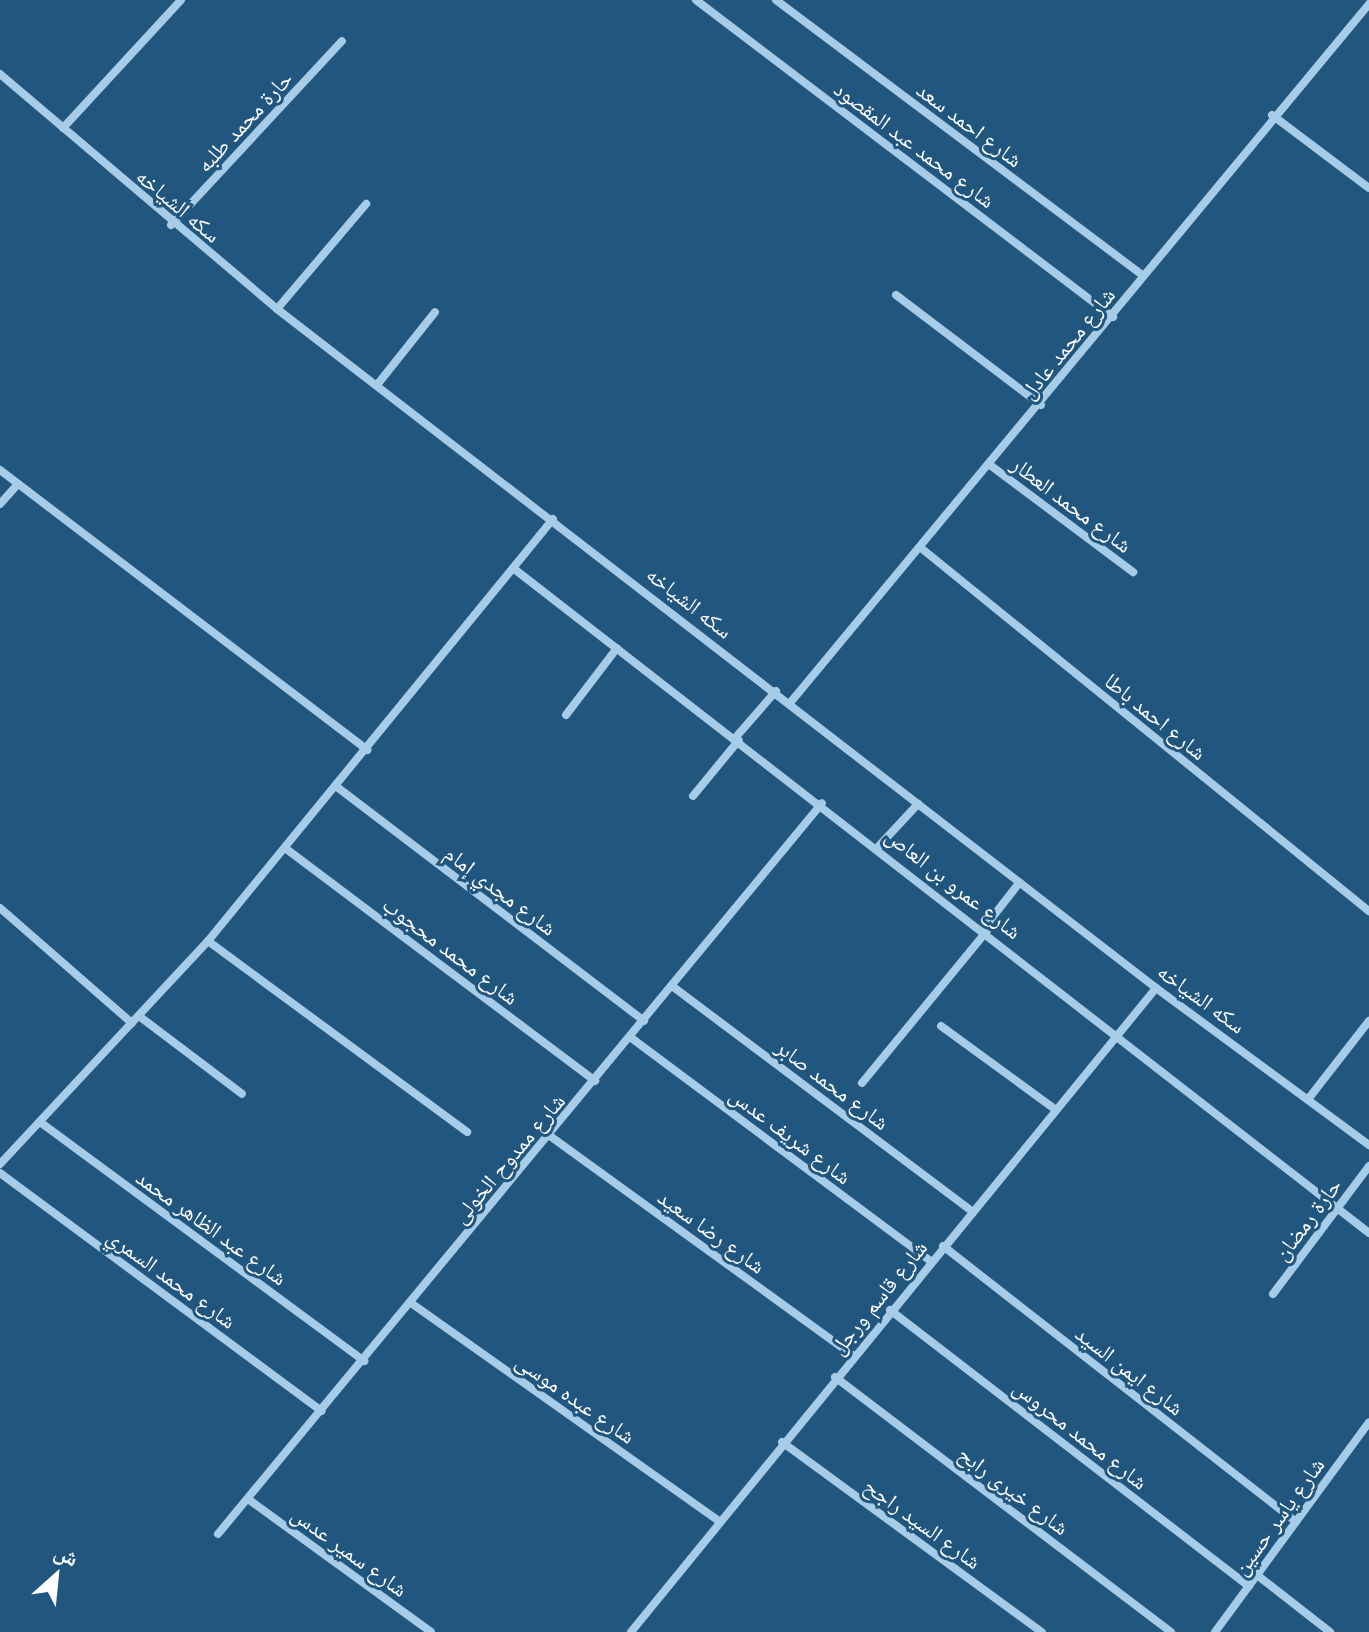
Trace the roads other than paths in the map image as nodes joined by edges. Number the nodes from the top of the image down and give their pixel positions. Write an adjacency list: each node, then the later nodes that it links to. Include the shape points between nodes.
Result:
1 (181, 0): 8 (street)
2 (696, 0): 16 (street, شارع محمد عبد المقصود)
3 (776, 0): 12 (street, شارع احمد سعد)
4 (1369, 4): 7 (street, شارع محمد عادل)
5 (342, 41): 11 (street, حارة محمد طلبه)
6 (0, 74): 8 (street, سكه الشياخه)
7 (1272, 115): 9 (street); 12 (street, شارع محمد عادل)
8 (63, 128): 11 (street, سكه الشياخه)
9 (1369, 188)
10 (366, 204): 14 (street)
11 (171, 225): 14 (street, سكه الشياخه)
12 (1143, 276): 16 (street, شارع محمد عادل)
13 (896, 295): 18 (street)
14 (277, 309): 17 (street, سكه الشياخه)
15 (435, 312): 17 (street)
16 (1113, 317): 18 (street, شارع محمد عادل)
17 (377, 385): 23 (street, سكه الشياخه)
18 (1041, 405): 19 (street, شارع محمد عادل)
19 (990, 465): 24 (street, شارع محمد عادل); 26 (street, شارع محمد العطار)
20 (0, 470): 21 (street)
21 (18, 484): 22 (street); 32 (street)
22 (0, 504)
23 (553, 519): 25 (street); 28 (street, سكه الشياخه)
24 (921, 548): 29 (street, شارع محمد عادل); 41 (street, شارع احمد باطا)
25 (513, 568): 27 (street, شارع عمرو بن العاص); 32 (street)
26 (1133, 572)
27 (617, 648): 30 (street); 31 (street, شارع عمرو بن العاص)
28 (776, 691): 29 (street, سكه الشياخه); 31 (street)
29 (790, 703): 36 (street, سكه الشياخه)
30 (566, 715)
31 (737, 739): 34 (street); 35 (street, شارع عمرو بن العاص)
32 (367, 750): 33 (street)
33 (337, 787): 38 (street); 47 (street, شارع مجدي إمام)
34 (693, 796)
35 (822, 803): 37 (street, شارع عمرو بن العاص); 44 (street, شارع ممدوح الخولى)
36 (918, 804): 37 (street); 39 (street, سكه الشياخه)
37 (878, 847): 42 (street, شارع عمرو بن العاص)
38 (285, 848): 43 (street); 52 (street, شارع محمد محجوب)
39 (1020, 882): 42 (street); 45 (street, سكه الشياخه)
40 (0, 908): 46 (street)
41 (1369, 911)
42 (985, 930): 50 (street, شارع عمرو بن العاص); 53 (street)
43 (208, 941): 46 (street); 58 (street)
44 (672, 986): 47 (street, شارع ممدوح الخولى); 65 (street, شارع محمد صابر)
45 (1156, 988): 50 (street, شارع قاسم ورجل); 55 (street, سكه الشياخه)
46 (136, 1020): 54 (street); 57 (street)
47 (644, 1021): 51 (street, شارع ممدوح الخولى)
48 (1369, 1021): 55 (street)
49 (941, 1026): 56 (street)
50 (1117, 1034): 56 (street, شارع قاسم ورجل); 64 (street, شارع عمرو بن العاص)
51 (630, 1037): 52 (street, شارع ممدوح الخولى); 68 (street, شارع شريف عدس)
52 (595, 1081): 59 (street, شارع ممدوح الخولى)
53 (862, 1083)
54 (242, 1094)
55 (1309, 1098): 60 (street, سكه الشياخه)
56 (1056, 1110): 65 (street, شارع قاسم ورجل)
57 (40, 1122): 61 (street); 73 (street, شارع عبد الظاهر محمد)
58 (467, 1132)
59 (550, 1136): 70 (street, شارع ممدوح الخولى); 72 (street, شارع رضا سعيد)
60 (1369, 1145)
61 (0, 1164)
62 (1369, 1166): 64 (street, حارة رمضان)
63 (0, 1173): 75 (street, شارع محمد السمري)
64 (1338, 1209): 66 (street, شارع عمرو بن العاص); 69 (street, حارة رمضان)
65 (972, 1211): 67 (street, شارع قاسم ورجل)
66 (1369, 1233)
67 (943, 1246): 68 (street, شارع قاسم ورجل); 80 (street, شارع ايمن السيد)
68 (931, 1261): 71 (street, شارع قاسم ورجل)
69 (1273, 1294)
70 (411, 1303): 73 (street, شارع ممدوح الخولى); 79 (street, شارع عبده موسى)
71 (890, 1310): 72 (street, شارع قاسم ورجل); 83 (street, شارع محمد محروس)
72 (854, 1356): 74 (street, شارع قاسم ورجل)
73 (364, 1361): 75 (street, شارع ممدوح الخولى)
74 (835, 1377): 77 (street, شارع قاسم ورجل); 87 (street, شارع خيرى رابح)
75 (322, 1411): 78 (street, شارع ممدوح الخولى)
76 (1369, 1422): 80 (street, شارع ياسر حسين)
77 (782, 1442): 79 (street, شارع قاسم ورجل); 86 (street, شارع السيد راجح)
78 (248, 1499): 81 (street, شارع ممدوح الخولى); 84 (street, شارع سمير عدس)
79 (720, 1522): 85 (street, شارع قاسم ورجل)
80 (1296, 1522): 82 (street, شارع ياسر حسين)
81 (218, 1534)
82 (1257, 1575): 83 (street, شارع ياسر حسين); 89 (street)
83 (1249, 1586): 88 (street, شارع ياسر حسين)
84 (431, 1632)
85 (631, 1632)
86 (1042, 1632)
87 (1171, 1632)
88 (1215, 1632)
89 (1330, 1632)

